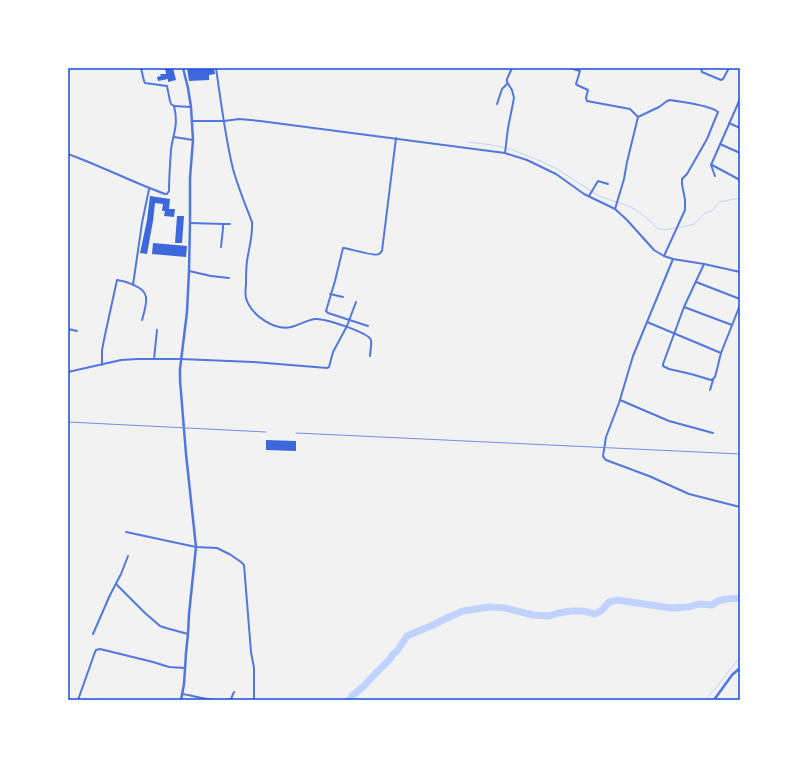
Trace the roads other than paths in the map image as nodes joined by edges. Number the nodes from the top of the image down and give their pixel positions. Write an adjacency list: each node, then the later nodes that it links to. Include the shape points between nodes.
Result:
1 (141, 68): 14 (street, via 145,83 167,86 170,103)
2 (183, 68): 15 (street)
3 (216, 68): 18 (street)
4 (512, 68): 10 (street, via 507,79)
5 (570, 68): 16 (street, via 580,71 576,84 588,90 587,101 630,108)
6 (652, 68): 7 (street)
7 (662, 68)
8 (701, 68): 9 (street, via 702,72 721,80)
9 (729, 68)
10 (508, 84): 13 (street, via 502,89); 25 (street, via 514,98)
11 (740, 99): 12 (street)
12 (739, 103): 19 (street)
13 (497, 104)
14 (174, 106): 15 (street); 21 (street)
15 (191, 107): 17 (street)
16 (638, 117): 34 (street); 39 (street, via 670,100 700,105 718,112 707,139 682,179 685,210)
17 (192, 121): 18 (street); 23 (street)
18 (225, 121): 22 (street, via 260,121); 56 (street, via 233,169 252,222 247,262 247,302 264,320 277,327 291,327 316,319)
19 (729, 123): 20 (street); 24 (street)
20 (740, 128)
21 (174, 137): 23 (street); 32 (street, via 168,193)
22 (396, 138): 25 (street); 47 (street, via 382,251 377,254 343,248)
23 (193, 140): 35 (street)
24 (720, 144): 26 (street); 28 (street)
25 (505, 151): 33 (street, via 556,174)
26 (740, 153)
27 (68, 154): 32 (street)
28 (711, 165): 29 (street); 30 (street)
29 (715, 176)
30 (740, 180)
31 (608, 184): 33 (street, via 598,181)
32 (149, 189): 46 (street)
33 (590, 196): 34 (street)
34 (615, 209): 39 (street, via 654,250)
35 (190, 223): 36 (street); 42 (street)
36 (223, 224): 37 (street); 38 (street)
37 (230, 224)
38 (221, 247)
39 (664, 256): 40 (street)
40 (673, 259): 41 (street); 55 (street)
41 (704, 264): 43 (street); 45 (street)
42 (189, 271): 44 (street); 66 (street)
43 (740, 272)
44 (229, 278)
45 (696, 282): 49 (street); 52 (street)
46 (132, 285): 53 (street, via 142,290 147,299); 67 (street, via 117,280 104,342)
47 (330, 294): 48 (street); 54 (street, via 326,312)
48 (342, 297)
49 (740, 299)
50 (356, 302): 54 (street)
51 (740, 305): 58 (street)
52 (684, 307): 58 (street); 62 (street)
53 (142, 320)
54 (349, 321): 56 (street); 57 (street)
55 (647, 322): 62 (street); 71 (street, via 633,356)
56 (347, 326): 64 (street, via 363,333 371,340); 66 (street, via 326,369)
57 (368, 326)
58 (732, 326): 63 (street)
59 (68, 329): 61 (street)
60 (156, 330): 65 (street)
61 (78, 331)
62 (674, 334): 63 (street); 69 (street, via 663,366)
63 (722, 353): 69 (street)
64 (370, 356)
65 (154, 359): 66 (street); 67 (street, via 121,360)
66 (181, 359): 75 (street, via 180,380)
67 (102, 365): 68 (street)
68 (68, 372)
69 (713, 379): 70 (street)
70 (710, 390)
71 (620, 400): 72 (street, via 669,421); 73 (street, via 606,437 604,458 689,494)
72 (713, 433)
73 (740, 507)
74 (126, 532): 75 (street)
75 (196, 546): 79 (street); 88 (street, via 217,548 244,565 254,668)
76 (128, 556): 77 (street)
77 (116, 584): 78 (street); 79 (street, via 160,626)
78 (93, 634)
79 (188, 634): 80 (street)
80 (185, 668): 83 (street); 86 (street, via 169,667 98,649)
81 (740, 668): 89 (street)
82 (234, 692): 83 (street, via 228,700)
83 (182, 694): 87 (street)
84 (68, 699): 85 (street)
85 (73, 700)
86 (78, 700)
87 (181, 700)
88 (254, 700)
89 (714, 700)

